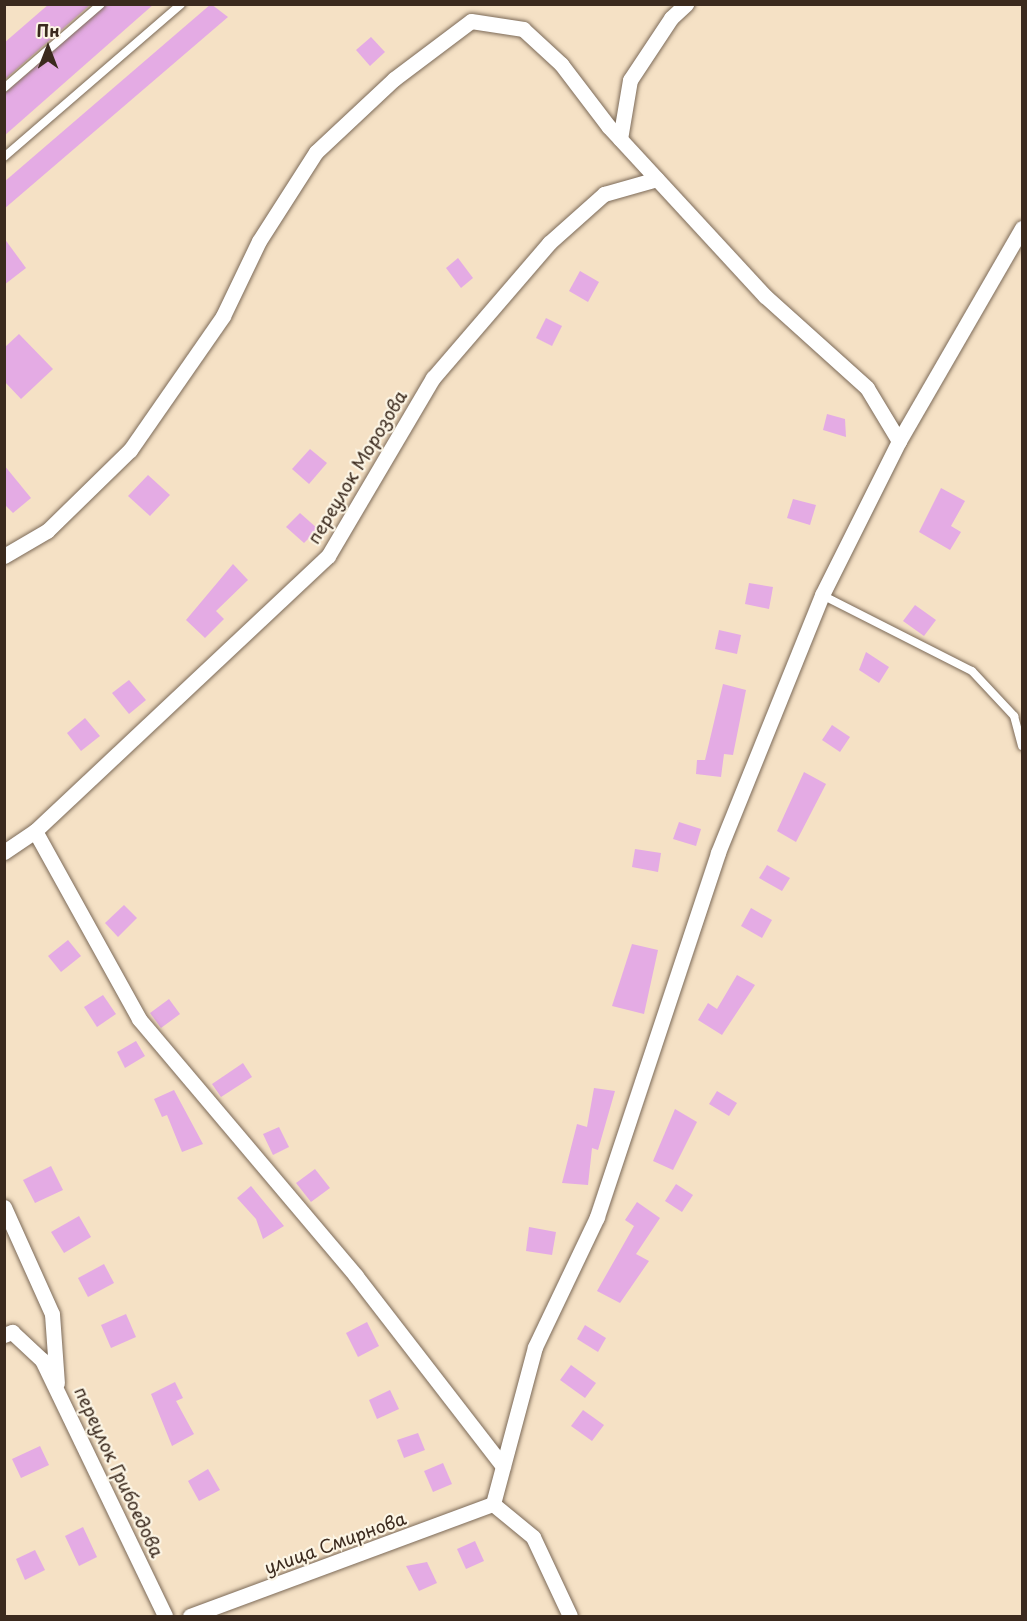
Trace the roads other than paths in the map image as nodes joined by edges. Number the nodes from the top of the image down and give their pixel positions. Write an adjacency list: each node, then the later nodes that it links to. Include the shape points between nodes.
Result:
1 (101, 4): 4 (lane)
2 (181, 4): 6 (lane)
3 (686, 4): 5 (street, via 671,18 630,80)
4 (4, 88)
5 (620, 139): 7 (street); 10 (street, via 561,64 523,29 471,21 394,79 316,152 259,241 223,316 130,450 47,531)
6 (4, 157)
7 (657, 179): 9 (street, via 765,296 867,388); 13 (street, переулок Морозова, via 604,194 549,243 433,378 328,556)
8 (1023, 228): 9 (street)
9 (899, 441): 11 (street)
10 (4, 556)
11 (822, 595): 12 (lane, via 972,671 1014,716); 18 (street, via 718,853 597,1217 534,1347)
12 (1023, 746)
13 (35, 831): 14 (street, переулок Морозова); 18 (street, via 139,1019 356,1276)
14 (4, 852)
15 (4, 1207): 17 (street, переулок Грибоедова, via 52,1314)
16 (4, 1335): 17 (street, via 12,1332 42,1360)
17 (57, 1389): 20 (street, переулок Грибоедова)
18 (503, 1466): 19 (street)
19 (493, 1504): 21 (street, улица Смирнова); 22 (street, via 533,1538)
20 (165, 1617)
21 (190, 1617)
22 (570, 1617)

